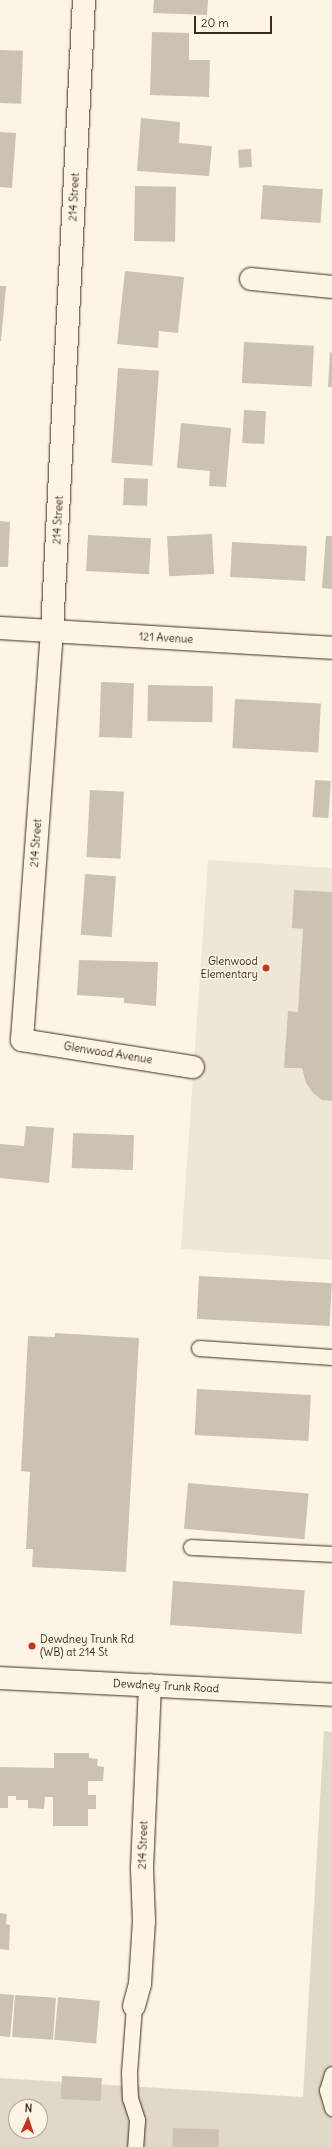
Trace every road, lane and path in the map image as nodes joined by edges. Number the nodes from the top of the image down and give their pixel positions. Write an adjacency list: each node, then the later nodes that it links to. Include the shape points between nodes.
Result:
1 (84, 0): 5 (street, 214 Street)
2 (251, 278): 3 (street)
3 (332, 287)
4 (0, 628): 5 (street, 121 Avenue)
5 (52, 631): 6 (street, 121 Avenue); 7 (street, 214 Street)
6 (332, 648)
7 (22, 1040): 8 (street, Glenwood Avenue)
8 (193, 1067)
9 (199, 1348): 10 (lane)
10 (332, 1357)
11 (191, 1547): 12 (lane)
12 (332, 1554)
13 (0, 1678): 14 (street, Dewdney Trunk Road)
14 (150, 1684): 15 (street, Dewdney Trunk Road); 16 (street, 214 Street, via 142,1868 142,1969)
15 (332, 1695)
16 (134, 2006): 19 (lane, via 130,2098 137,2120)
17 (332, 2074): 18 (lane, via 327,2090)
18 (332, 2108)
19 (135, 2147)

